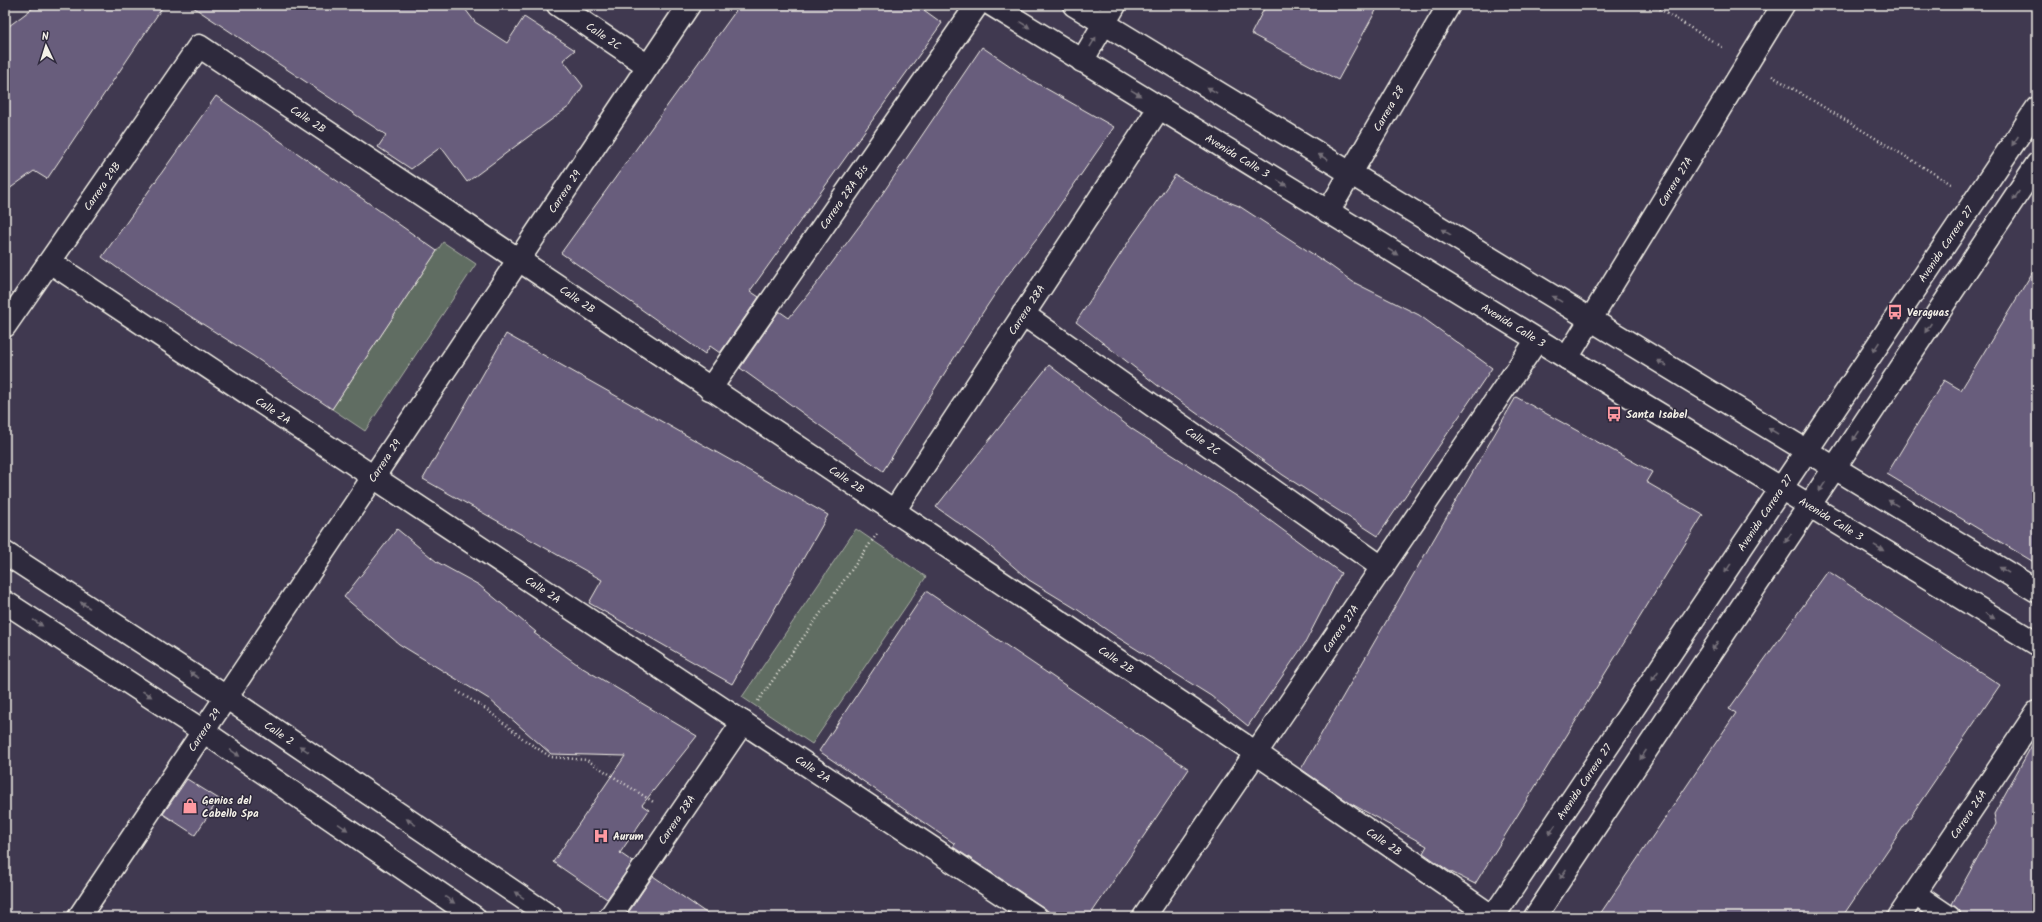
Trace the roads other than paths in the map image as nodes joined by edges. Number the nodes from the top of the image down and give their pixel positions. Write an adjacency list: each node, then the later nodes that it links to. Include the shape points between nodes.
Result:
1 (558, 5): 12 (street, Calle 2C)
2 (690, 5): 12 (street, Carrera 29)
3 (977, 5): 25 (street, Carrera 28A Bis)
4 (992, 5): 11 (street, Avenida Calle 3, one-way to 11)
5 (1074, 5): 9 (street)
6 (1115, 5): 9 (street)
7 (1449, 5): 16 (street, Carrera 28)
8 (1783, 5): 21 (street, Carrera 27A)
9 (1104, 24): 11 (street, one-way to 9); 16 (street, one-way to 9)
10 (198, 46): 18 (street, Calle 2B); 19 (street, Carrera 29B)
11 (1082, 61): 13 (street, Avenida Calle 3, one-way to 13)
12 (648, 66): 18 (street, Carrera 29)
13 (1159, 108): 17 (street, Avenida Calle 3, one-way to 17); 20 (street, Carrera 28A)
14 (2037, 108): 26 (street, Avenida Carrera 27, one-way to 26)
15 (2037, 164): 27 (street, one-way to 27)
16 (1351, 174): 17 (street, Carrera 28); 21 (street, one-way to 16)
17 (1328, 212): 23 (street, Avenida Calle 3, one-way to 23)
18 (519, 260): 25 (street, Calle 2B); 28 (street, Carrera 29)
19 (50, 262): 22 (street, Carrera 29B); 28 (street, Calle 2A)
20 (1023, 314): 31 (street, Carrera 28A); 33 (street, Calle 2C)
21 (1591, 320): 24 (street, Carrera 27A); 26 (street, one-way to 21)
22 (5, 326)
23 (1537, 340): 24 (street, Avenida Calle 3); 33 (street, Carrera 27A)
24 (1567, 358): 29 (street, Avenida Calle 3)
25 (710, 388): 31 (street, Calle 2B)
26 (1807, 451): 27 (street); 29 (street, Avenida Carrera 27)
27 (1835, 467): 30 (street, one-way to 30); 34 (street, one-way to 27)
28 (373, 477): 37 (street, Carrera 29); 39 (street, Calle 2A)
29 (1781, 489): 30 (street, Avenida Calle 3); 49 (street, Avenida Carrera 27, one-way to 49)
30 (1809, 506): 36 (street, Avenida Calle 3, one-way to 36); 50 (street, one-way to 50)
31 (894, 512): 41 (street, Calle 2B)
32 (5, 553): 37 (street, Calle 2, one-way to 32)
33 (1383, 568): 41 (street, Carrera 27A)
34 (2037, 591)
35 (5, 602): 40 (street, one-way to 40)
36 (2037, 644)
37 (226, 696): 40 (street, Carrera 29); 45 (street, Calle 2, one-way to 37)
38 (2037, 712): 42 (street, Carrera 26A)
39 (743, 722): 46 (street, Carrera 28A); 47 (street, Calle 2A)
40 (203, 731): 43 (street, Carrera 29); 44 (street, one-way to 44)
41 (1256, 753): 48 (street, Carrera 27A); 49 (street, Calle 2B)
42 (1915, 894): 51 (street, Carrera 26A); 52 (street)
43 (78, 917)
44 (474, 917)
45 (551, 917)
46 (610, 917)
47 (1036, 917)
48 (1144, 917)
49 (1493, 917)
50 (1535, 917)
51 (1899, 917)
52 (1949, 917)

